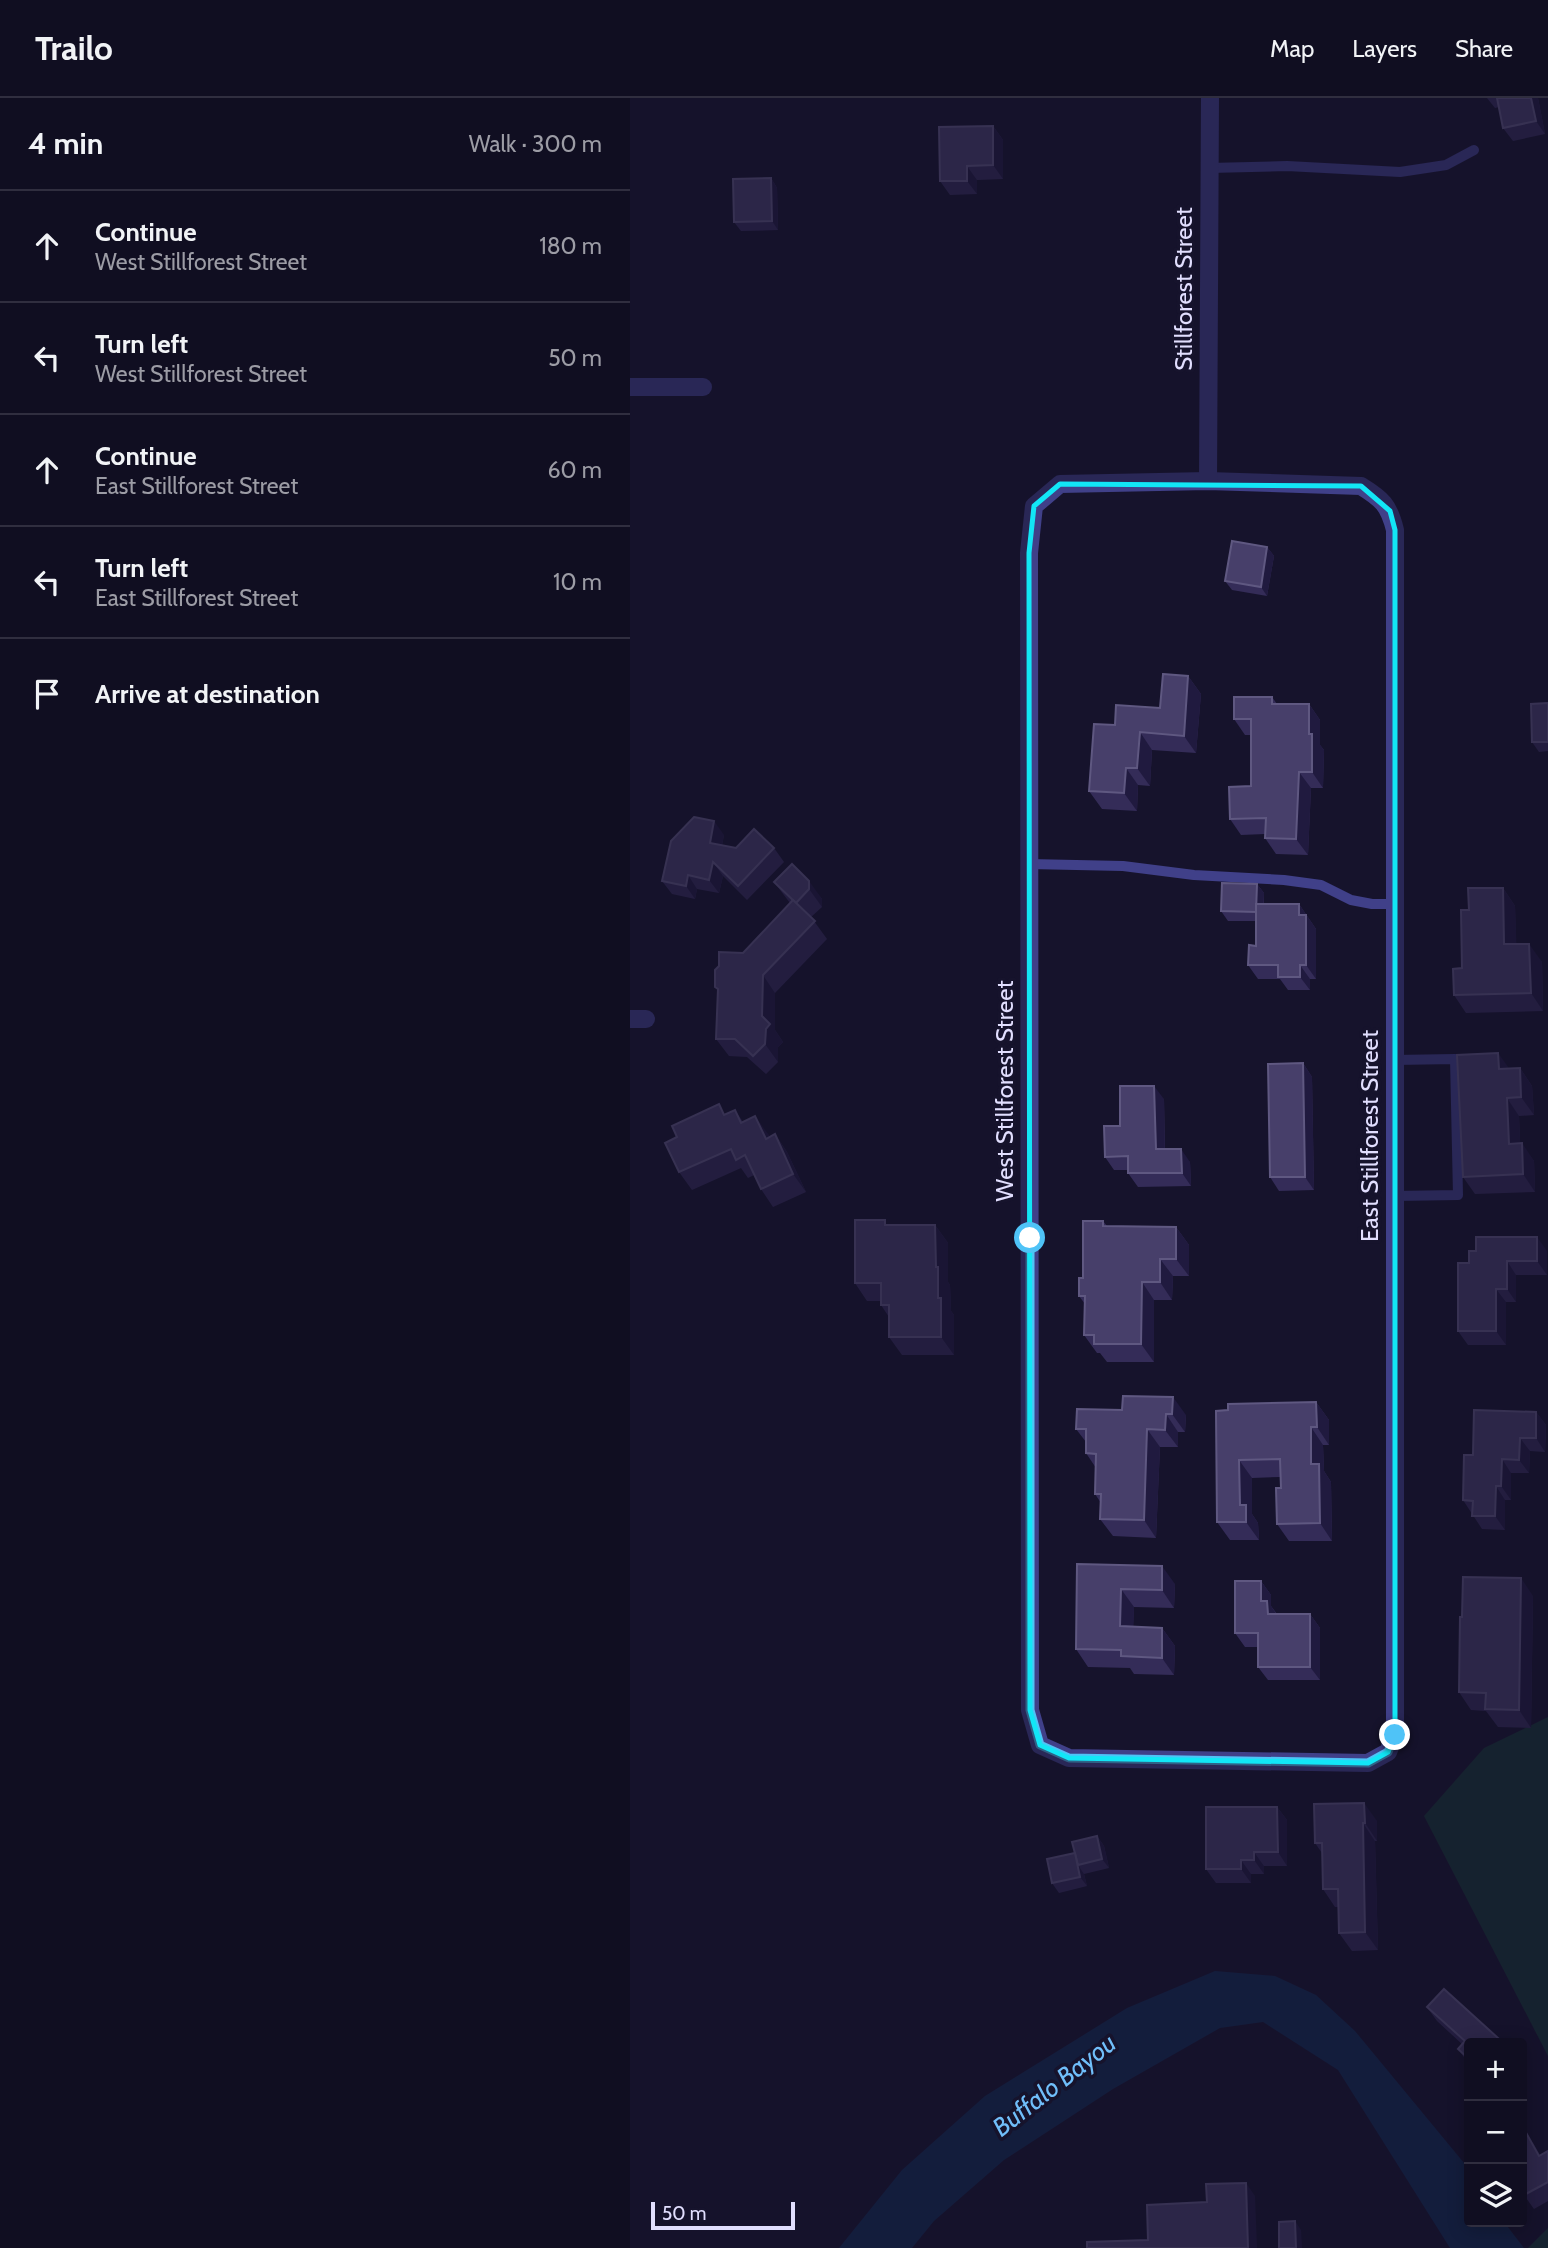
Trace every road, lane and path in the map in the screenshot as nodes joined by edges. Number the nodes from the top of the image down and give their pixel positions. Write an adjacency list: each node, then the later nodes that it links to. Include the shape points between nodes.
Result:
1 (1210, 98): 3 (street, Stillforest Street)
2 (1474, 150): 3 (lane, via 1446,164 1400,172 1287,166)
3 (1209, 168): 6 (street, Stillforest Street)
4 (630, 387): 5 (street)
5 (703, 387)
6 (1208, 481): 7 (street, West Stillforest Street, via 1060,484 1034,506 1029,553); 8 (street, East Stillforest Street, via 1361,486 1390,511 1395,530)
7 (1029, 864): 8 (lane, via 1123,866 1284,880 1321,885 1351,900); 11 (street, West Stillforest Street, via 1030,1710 1040,1745 1069,1758)
8 (1395, 904): 9 (street, East Stillforest Street)
9 (1395, 1060): 10 (street, East Stillforest Street); 10 (lane, via 1455,1059 1458,1195)
10 (1395, 1196): 11 (street, East Stillforest Street, via 1395,1735 1388,1752 1368,1763)
11 (1191, 1761)

